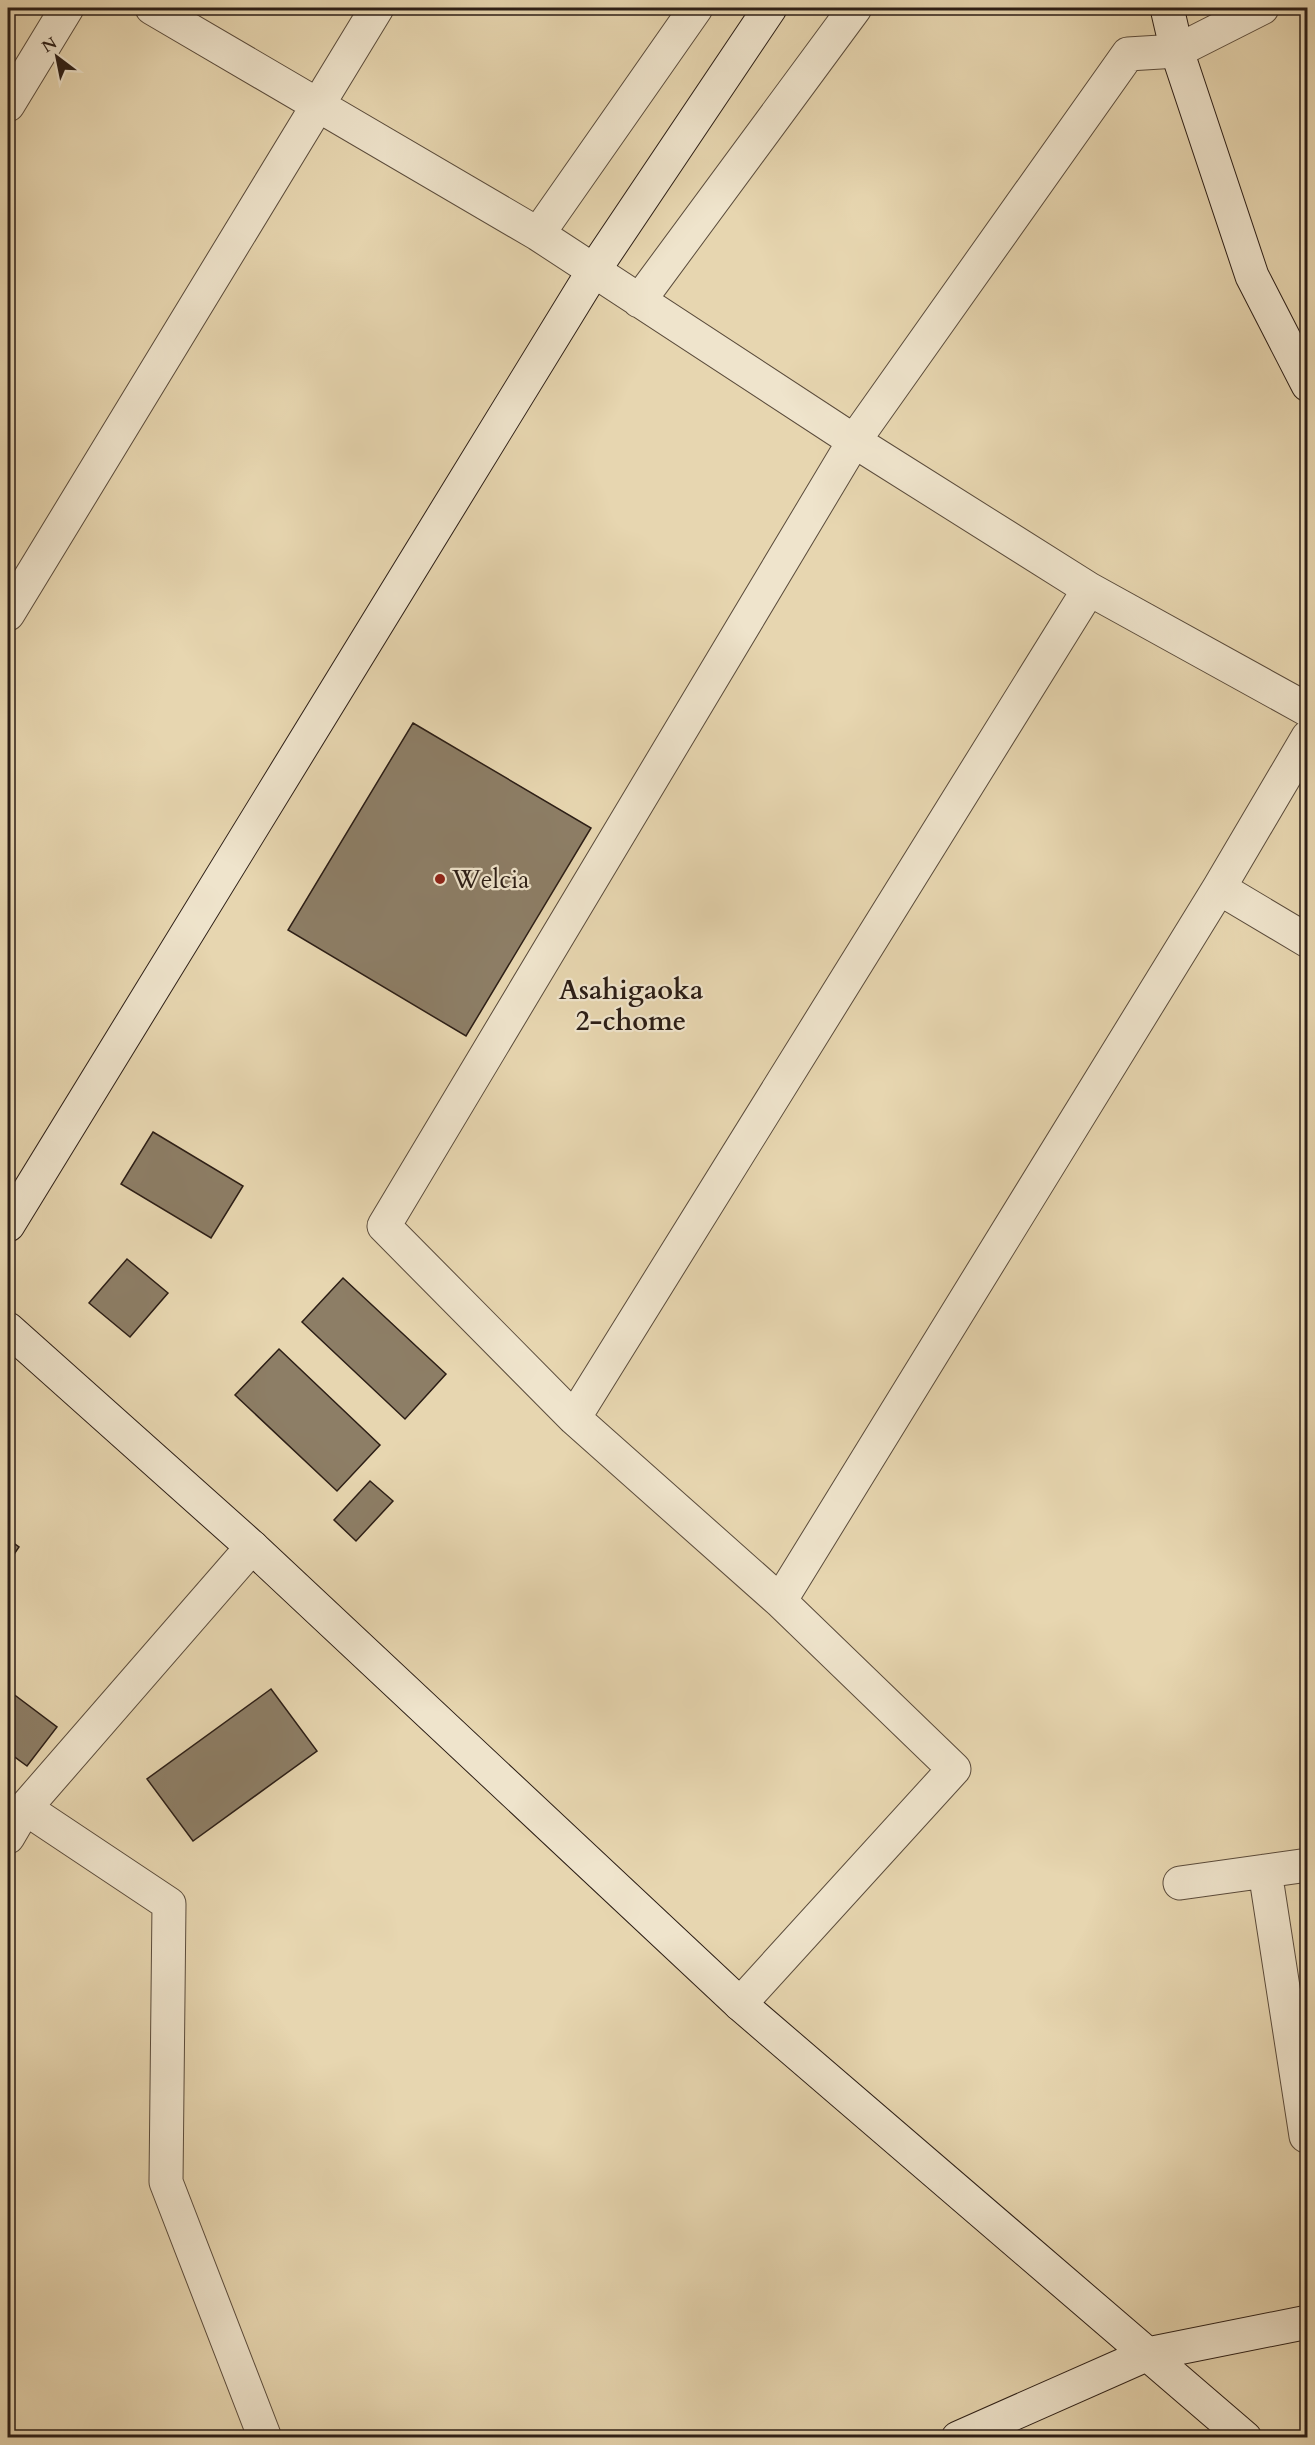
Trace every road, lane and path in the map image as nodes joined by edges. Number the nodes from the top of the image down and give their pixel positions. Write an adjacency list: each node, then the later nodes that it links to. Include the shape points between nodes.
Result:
1 (67, 8): 10 (street)
2 (152, 8): 11 (street)
3 (377, 8): 11 (street)
4 (696, 8): 12 (street)
5 (771, 8): 13 (street)
6 (855, 8): 14 (street)
7 (1167, 8): 9 (street)
8 (1262, 8): 9 (street)
9 (1177, 51): 15 (street, via 1252,276); 16 (street, via 1128,54)
10 (8, 105)
11 (320, 105): 12 (street); 18 (street)
12 (538, 234): 13 (street)
13 (594, 270): 14 (street); 23 (street)
14 (639, 301): 16 (street)
15 (1308, 385)
16 (854, 441): 17 (street); 25 (street, via 384,1226)
17 (1089, 589): 19 (street); 25 (street)
18 (8, 614)
19 (1308, 710)
20 (1308, 738): 21 (street)
21 (1219, 888): 22 (street); 27 (street)
22 (1308, 941)
23 (8, 1225)
24 (8, 1329): 26 (street)
25 (574, 1418): 27 (street)
26 (252, 1547): 28 (street); 33 (street)
27 (780, 1601): 33 (street, via 954,1769)
28 (25, 1808): 29 (street); 37 (street, via 169,1904 166,2182)
29 (8, 1837)
30 (1308, 1865): 31 (street)
31 (1265, 1871): 32 (street); 34 (street)
32 (1180, 1883)
33 (740, 2004): 36 (street)
34 (1308, 2136)
35 (1308, 2322): 36 (street)
36 (1148, 2354): 38 (street); 39 (street)
37 (265, 2438)
38 (958, 2438)
39 (1245, 2438)

